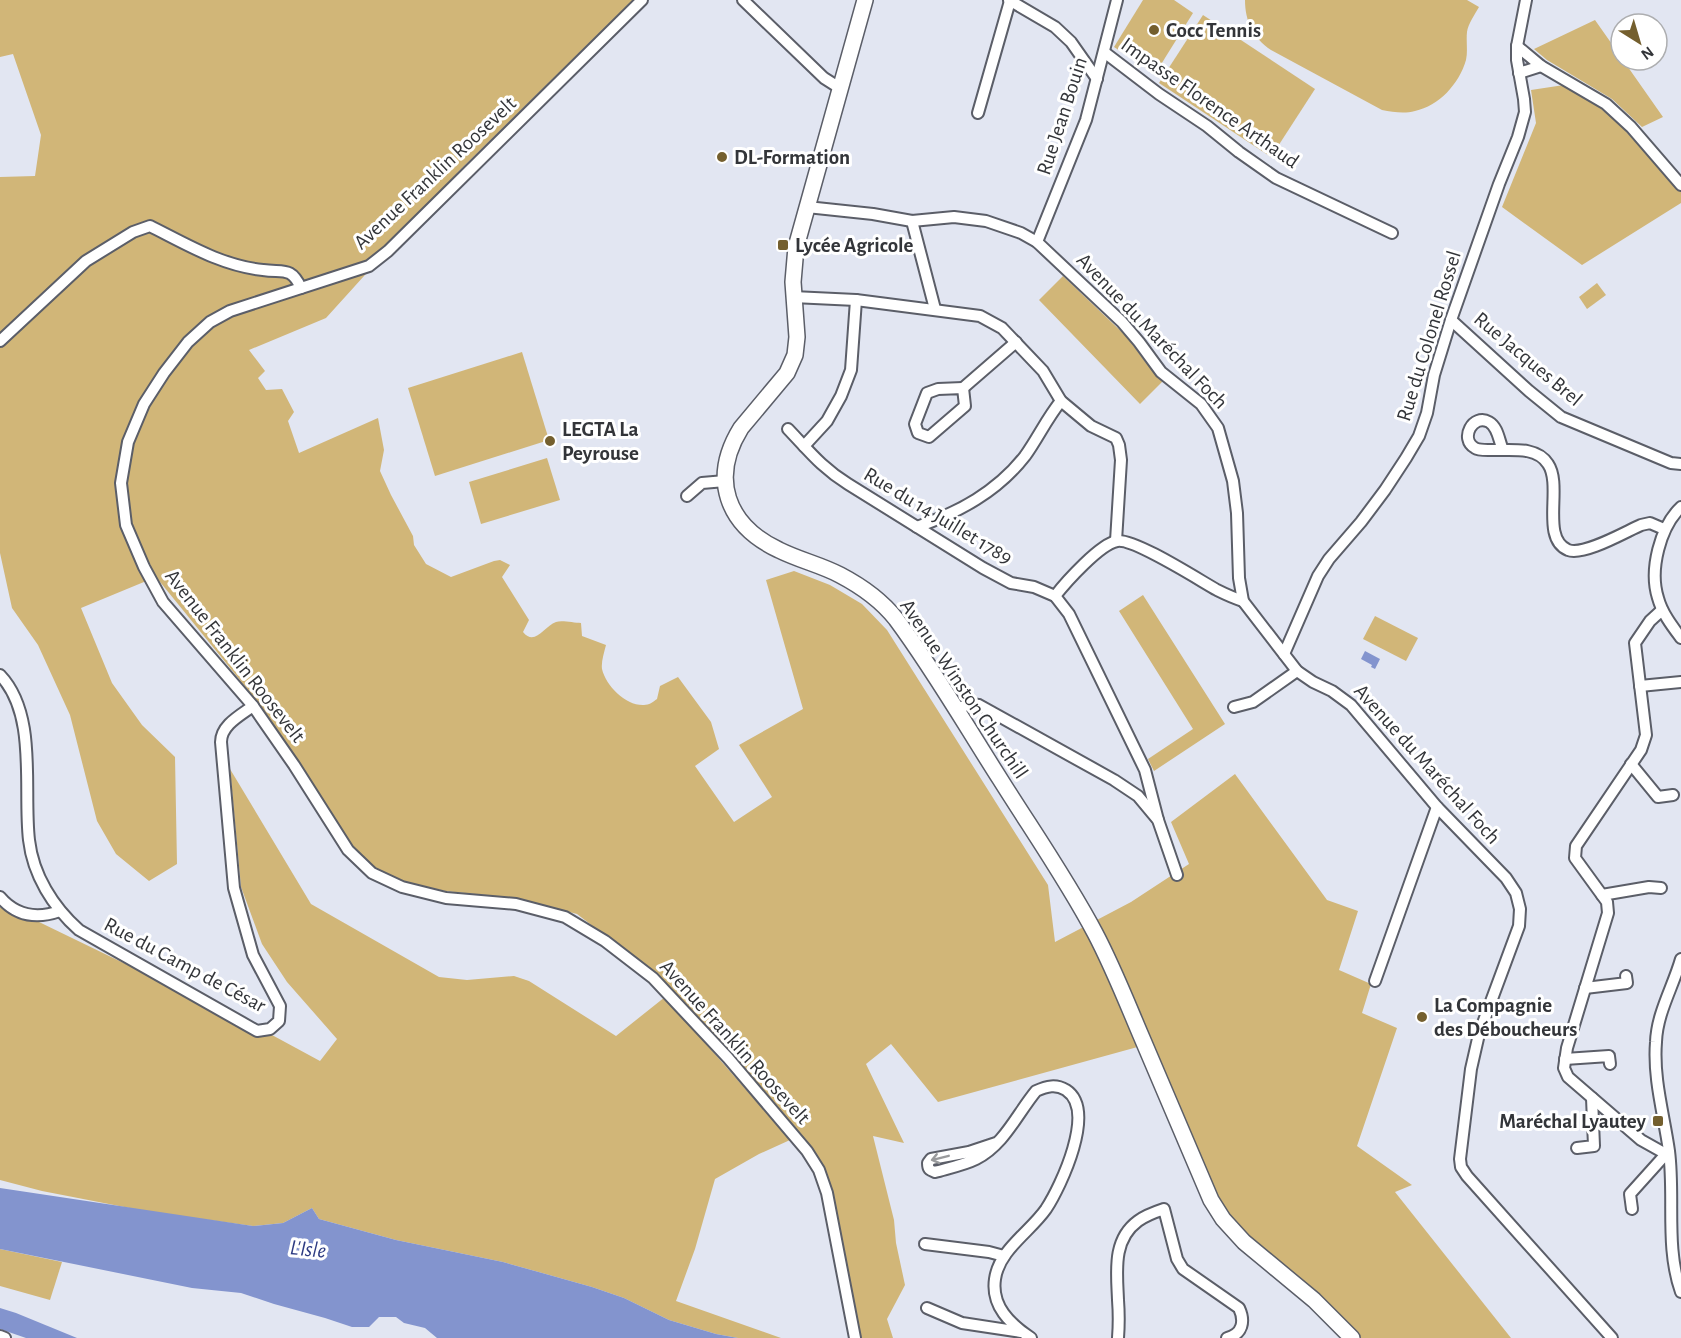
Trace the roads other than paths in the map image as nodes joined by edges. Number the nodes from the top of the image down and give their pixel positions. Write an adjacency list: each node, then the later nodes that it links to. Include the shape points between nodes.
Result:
1 (642, 0): 19 (street, Avenue Franklin Roosevelt, via 388,251 369,266)
2 (743, 0): 12 (street, via 824,78)
3 (865, 0): 12 (main road, Avenue Winston Churchill)
4 (1010, 0): 11 (street, via 1055,27 1071,42); 13 (street)
5 (1117, 0): 8 (street, Rue Jean Bouin)
6 (1526, 0): 7 (street, Rue du Colonel Rossel)
7 (1517, 46): 9 (street); 10 (street, Rue du Colonel Rossel)
8 (1104, 52): 11 (street, Rue Jean Bouin); 17 (street, Impasse Florence Arthaud, via 1276,178)
9 (1541, 66): 10 (street); 14 (street, via 1606,105)
10 (1519, 73): 23 (street, Rue du Colonel Rossel, via 1525,112)
11 (1097, 79): 18 (street, Rue Jean Bouin, via 1086,120)
12 (841, 87): 15 (main road, Avenue Winston Churchill)
13 (978, 113)
14 (1681, 185)
15 (807, 207): 16 (street, Avenue du Maréchal Foch); 20 (main road, Avenue Winston Churchill, via 796,247)
16 (912, 221): 18 (street, Avenue du Maréchal Foch, via 954,217 986,221); 22 (street)
17 (1392, 232)
18 (1037, 242): 39 (street, Avenue du Maréchal Foch, via 1122,322 1161,372 1201,404 1218,428 1233,481)
19 (301, 288): 24 (street, via 288,271 262,270 215,259 150,226 86,261); 47 (street, Avenue Franklin Roosevelt, via 230,311 210,322 188,342 144,404 128,442 121,483 126,525 163,602)
20 (793, 297): 21 (street); 32 (main road, Avenue Winston Churchill, via 797,337 791,366 741,428 726,459)
21 (856, 300): 22 (street); 29 (street, via 848,378 827,421)
22 (935, 309): 25 (street, via 980,316 1002,327)
23 (1451, 320): 31 (street, Rue Jacques Brel, via 1561,417); 42 (street, Rue du Colonel Rossel, via 1419,436 1385,490 1318,576)
24 (0, 340)
25 (1016, 342): 26 (street); 27 (street, via 1043,370)
26 (963, 388): 26 (street, via 927,393 915,424 918,433 929,437 965,406)
27 (1061, 401): 35 (street, via 1007,477 964,508); 37 (street, via 1091,426 1116,438 1119,445)
28 (788, 429): 29 (street, Rue du 14 Juillet 1789)
29 (804, 446): 35 (street, Rue du 14 Juillet 1789, via 829,472)
30 (1503, 450): 36 (street, via 1532,452 1547,462 1552,470 1556,540 1568,550 1589,548 1650,523)
31 (1681, 464)
32 (725, 481): 33 (street, via 702,483); 49 (main road, Avenue Winston Churchill, via 733,508 760,540 839,575 880,602 906,633)
33 (687, 496)
34 (1681, 507): 36 (street)
35 (917, 527): 38 (street, Rue du 14 Juillet 1789, via 1011,583)
36 (1664, 529): 40 (street, via 1655,582)
37 (1116, 541): 38 (street, via 1098,552); 39 (street, via 1143,548)
38 (1055, 596): 53 (street, via 1069,614 1145,770)
39 (1243, 601): 42 (street, Avenue du Maréchal Foch)
40 (1662, 610): 41 (street); 46 (street, via 1635,644)
41 (1681, 638)
42 (1284, 654): 43 (street, Avenue du Maréchal Foch)
43 (1297, 671): 48 (street, via 1253,702); 52 (street, Avenue du Maréchal Foch, via 1352,705)
44 (0, 675): 58 (street, Rue du Camp de César, via 16,701 24,729 29,841 35,865)
45 (1681, 682): 46 (street)
46 (1640, 686): 50 (street, via 1646,735)
47 (254, 706): 58 (street, Rue du Camp de César, via 224,728 220,742 234,888 253,955 280,1006 279,1021 270,1029 257,1031 79,930); 77 (street, Avenue Franklin Roosevelt, via 348,850 372,873 402,887 446,898 516,904 565,917 605,941 653,978 807,1150 819,1170)
48 (1234, 707)
49 (956, 710): 53 (street, via 970,704 980,705 1114,780 1138,796); 80 (main road, Avenue Winston Churchill, via 1096,935 1211,1200 1244,1242 1314,1300)
50 (1631, 764): 51 (street, via 1658,797); 56 (street, via 1576,846 1575,858)
51 (1673, 795)
52 (1437, 807): 61 (street); 81 (street, Avenue du Maréchal Foch, via 1506,879 1516,893 1520,909 1519,926 1479,1034 1471,1069 1461,1167)
53 (1158, 820): 54 (street)
54 (1178, 875)
55 (1661, 888): 56 (street)
56 (1602, 895): 62 (street, via 1608,913)
57 (0, 897): 58 (street, via 24,914 39,917)
58 (60, 911)
59 (1681, 959): 68 (street, via 1658,1022 1656,1042 1655,1063)
60 (1626, 976): 62 (street, via 1627,983)
61 (1375, 981)
62 (1585, 988): 63 (street)
63 (1565, 1059): 64 (street, via 1609,1056); 65 (street, via 1568,1077)
64 (1610, 1064)
65 (1592, 1098): 67 (street, via 1593,1146); 68 (street, via 1641,1140)
66 (996, 1143): 66 (street, one-way to 66, via 931,1160 928,1168 935,1172 963,1164 983,1155); 71 (street, via 1036,1091 1052,1085 1063,1088 1075,1099 1079,1114 1069,1163 1046,1209)
67 (1577, 1148)
68 (1667, 1153): 69 (street, via 1630,1194); 72 (street, via 1672,1252)
69 (1632, 1209)
70 (924, 1244): 71 (street)
71 (1004, 1256): 74 (street, via 995,1275 997,1300 1006,1318)
72 (1681, 1292)
73 (927, 1308): 74 (street, via 962,1323)
74 (1026, 1335)
75 (0, 1336): 76 (street)
76 (5, 1338)
77 (855, 1338)
78 (1118, 1338): 79 (street, via 1117,1253 1136,1222 1164,1209 1183,1269 1239,1308 1243,1317 1240,1328)
79 (1227, 1338)
80 (1352, 1338)
81 (1612, 1338)

